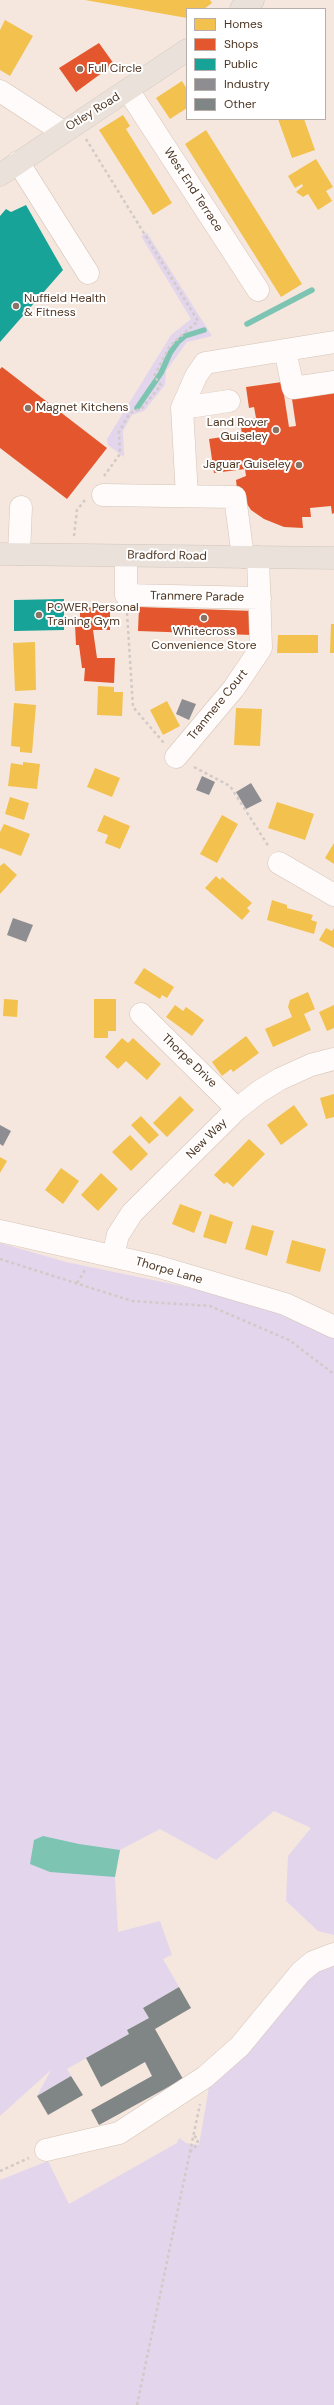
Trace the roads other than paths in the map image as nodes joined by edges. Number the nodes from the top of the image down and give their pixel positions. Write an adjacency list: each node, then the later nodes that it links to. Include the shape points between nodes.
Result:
1 (253, 0): 2 (main road)
2 (243, 8)
3 (186, 51): 4 (main road, Otley Road)
4 (128, 90): 6 (main road, Otley Road); 10 (street, West End Terrace)
5 (0, 91): 6 (street)
6 (70, 128): 7 (main road, Otley Road)
7 (18, 162): 8 (main road, Otley Road); 9 (street)
8 (0, 175)
9 (88, 273)
10 (258, 290)
11 (334, 342): 12 (street)
12 (285, 350): 13 (street, via 293,388); 15 (street, via 205,363 196,376)
13 (334, 382)
14 (229, 401): 15 (street)
15 (182, 408): 17 (street)
16 (102, 495): 17 (street)
17 (187, 496): 21 (street, Tranmere Court, via 235,497)
18 (20, 507): 19 (street)
19 (10, 554): 20 (main road, Bradford Road)
20 (126, 556): 21 (main road, Bradford Road); 23 (street, Tranmere Parade, via 126,595)
21 (251, 557): 22 (main road, Bradford Road); 23 (street, Tranmere Court)
22 (334, 558)
23 (260, 598): 24 (street, Tranmere Court, via 261,648 234,688)
24 (176, 756)
25 (279, 862): 26 (street)
26 (334, 895)
27 (140, 1014): 29 (street, Thorpe Drive)
28 (334, 1059): 29 (street, New Way, via 311,1065 280,1079)
29 (237, 1108): 31 (street, New Way, via 132,1213 118,1235)
30 (0, 1231): 31 (street, Thorpe Lane)
31 (113, 1255): 32 (street, Thorpe Lane, via 285,1304)
32 (334, 1327)
33 (334, 1954): 34 (street, via 313,1962 301,1972 240,2046 205,2077 119,2133)
34 (46, 2150)

